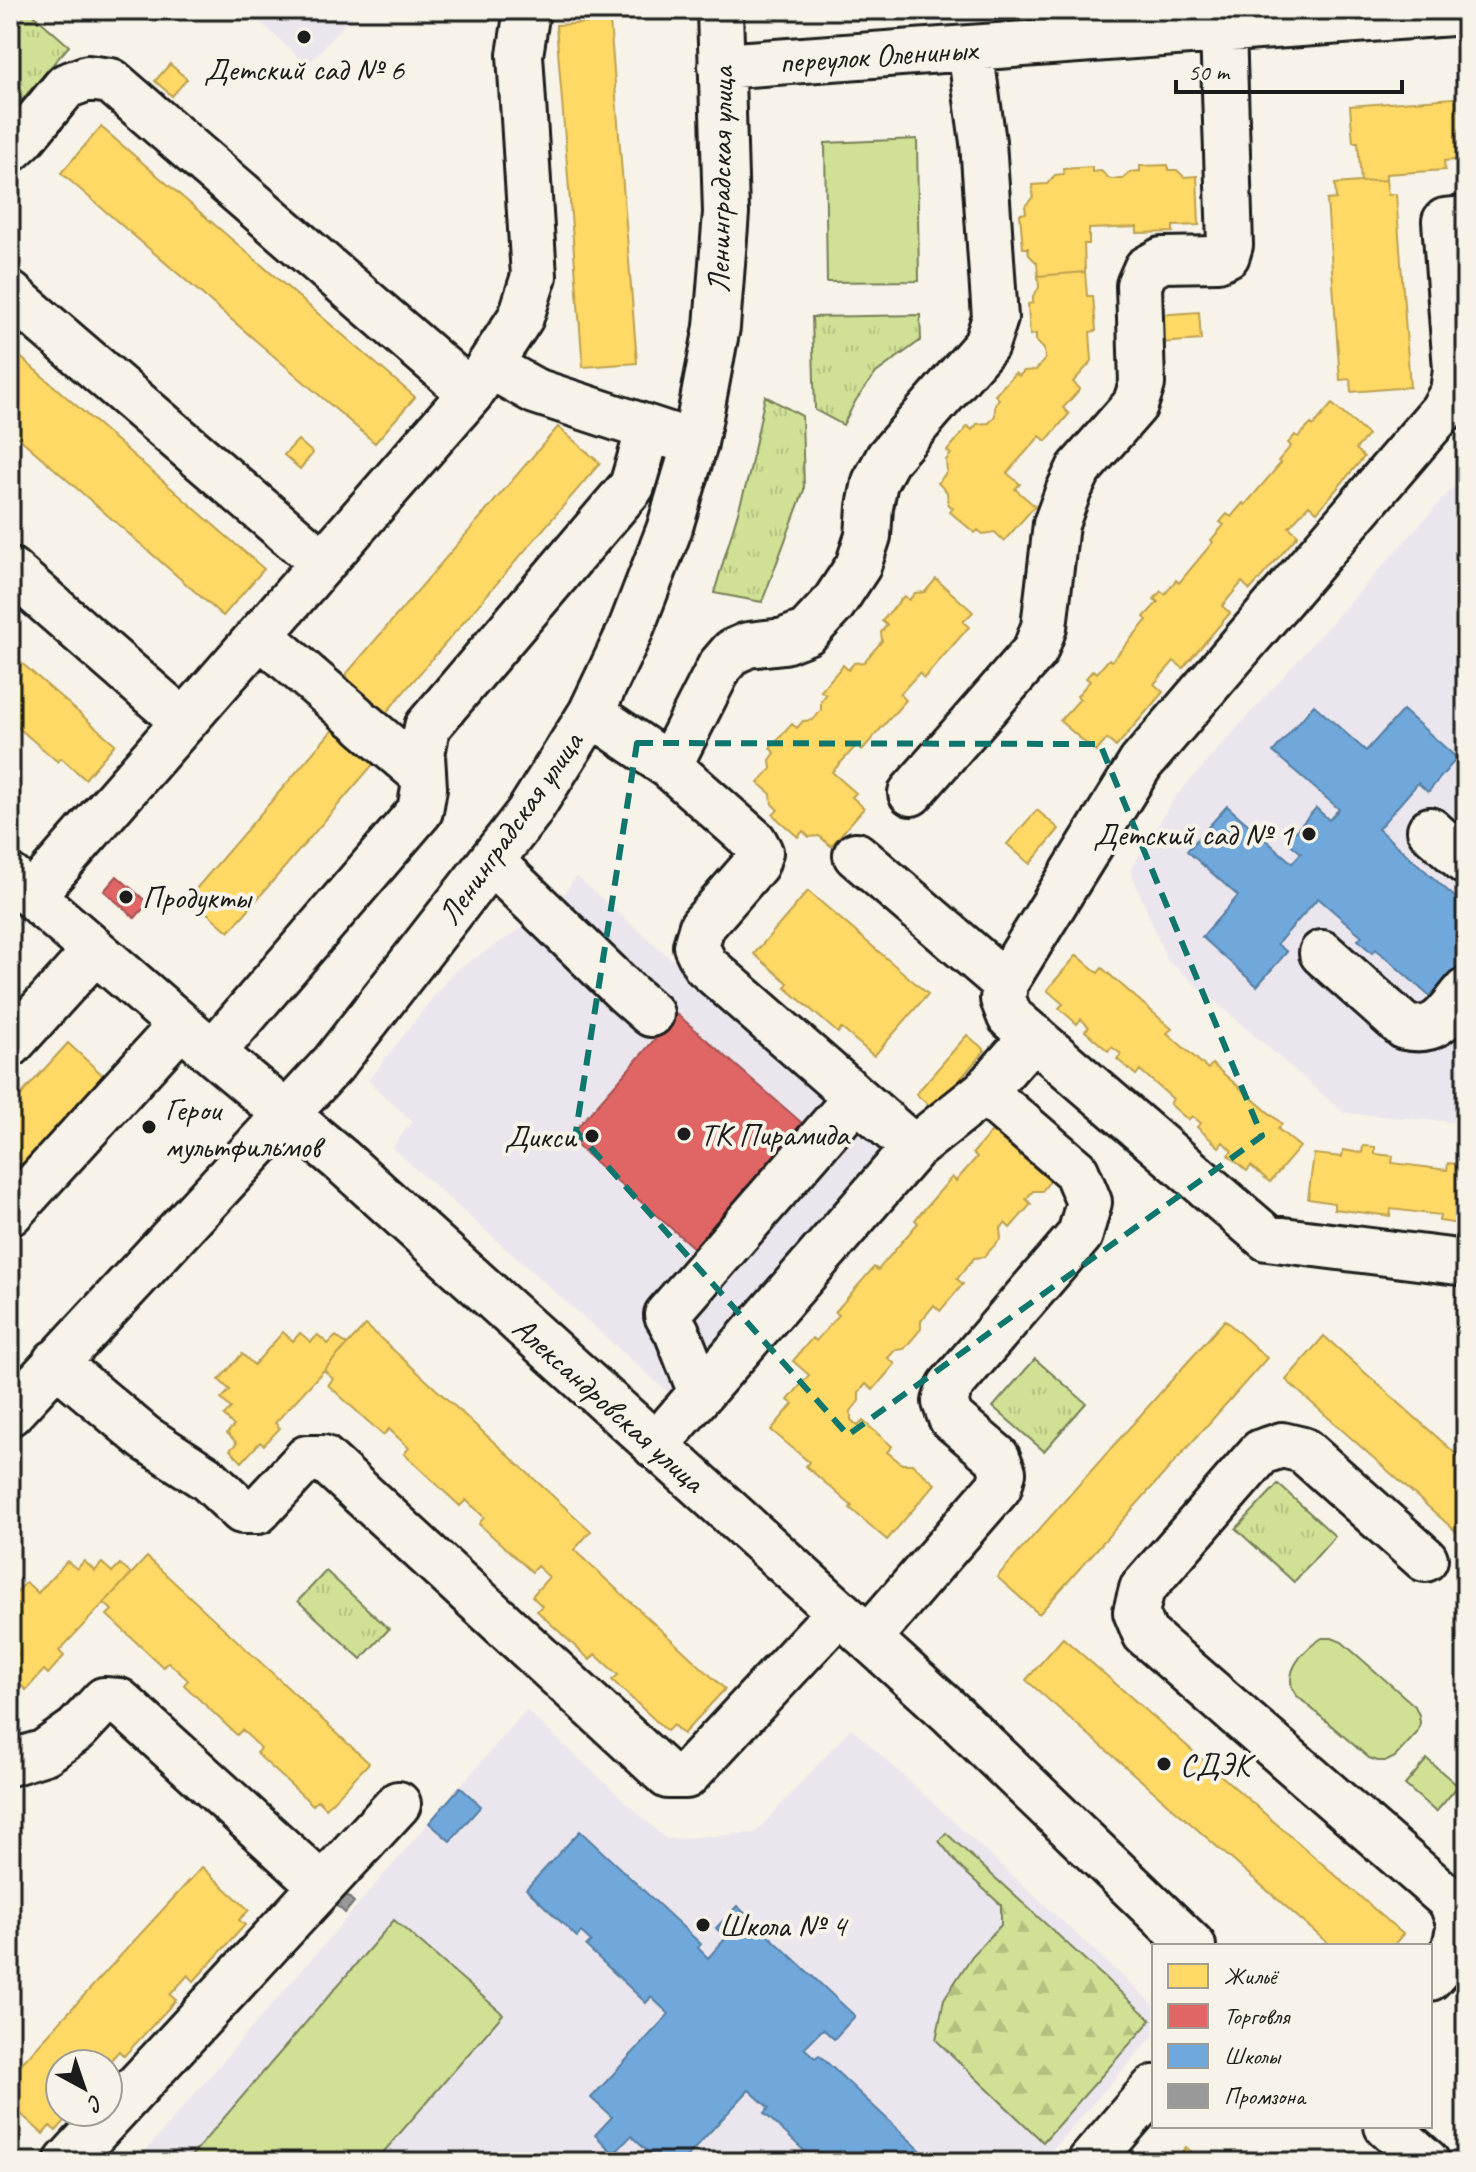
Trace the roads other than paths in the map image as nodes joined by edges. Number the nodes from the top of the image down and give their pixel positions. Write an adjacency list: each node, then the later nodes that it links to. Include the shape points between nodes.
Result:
1 (527, 10): 10 (street, via 520,55 534,276 521,317)
2 (720, 10): 6 (street, Ленинградская улица)
3 (1466, 12): 4 (street, переулок Олениных)
4 (1223, 30): 5 (street, переулок Олениных); 20 (street, via 1227,255 1162,260 1146,269 1139,285 1142,384 1135,405 1079,469 1068,492 1056,524 1044,627 1035,651)
5 (970, 49): 6 (street, переулок Олениных); 18 (street, via 983,142 995,318 986,345 888,458 875,482 858,566 833,604 807,632 732,652)
6 (721, 66): 12 (street, Ленинградская улица, via 726,213 717,327)
7 (10, 150): 10 (street, via 66,86 88,78 111,81)
8 (1466, 219): 28 (street, via 1445,221 1456,369 1453,392 1442,411 1141,763)
9 (10, 294): 13 (street)
10 (481, 380): 11 (street, via 535,391); 13 (street)
11 (649, 429): 12 (street); 19 (street, via 632,486 427,727)
12 (695, 443): 16 (street, Ленинградская улица, via 669,530)
13 (323, 563): 15 (street)
14 (10, 570): 17 (street)
15 (260, 635): 17 (street); 19 (street)
16 (591, 713): 18 (street); 23 (street, Ленинградская улица)
17 (184, 722): 25 (street)
18 (669, 766): 35 (street, via 760,852 756,864 702,926 696,946 705,965)
19 (423, 775): 32 (street, via 420,811)
20 (911, 793)
21 (1430, 830): 24 (street)
22 (856, 855): 28 (street)
23 (492, 862): 30 (street); 36 (street, Ленинградская улица, via 333,1064)
24 (1466, 862)
25 (21, 886): 26 (street, Александровская улица)
26 (95, 951): 32 (street, Александровская улица); 33 (street)
27 (1322, 953): 29 (street, via 1405,1027 1421,1030 1437,1024)
28 (1005, 983): 31 (street, via 1003,999 1010,1017)
29 (1466, 991)
30 (651, 1014)
31 (1033, 1036): 34 (street); 39 (street, via 1267,1238)
32 (197, 1039): 36 (street, Александровская улица); 38 (street)
33 (10, 1045)
34 (984, 1092): 37 (street); 45 (street, via 1076,1171 1089,1202 1080,1235 950,1386 945,1402 951,1418 997,1457 1003,1472 999,1487)
35 (856, 1098): 37 (street); 41 (street, via 667,1315)
36 (287, 1114): 40 (street, Ленинградская улица); 43 (street, Александровская улица)
37 (914, 1148): 41 (street)
38 (10, 1213)
39 (1466, 1263)
40 (55, 1362): 42 (street, Ленинградская улица); 45 (street, via 242,1511 258,1511 307,1458 323,1458 668,1776 686,1776)
41 (701, 1393): 43 (street)
42 (10, 1413)
43 (655, 1446): 45 (street, Александровская улица)
44 (1425, 1559): 50 (street, via 1303,1450 1282,1445 1261,1452 1161,1566 1142,1589 1136,1612 1145,1634 1451,1901 1460,1925 1454,1951)
45 (853, 1625): 49 (street, Александровская улица)
46 (10, 1763): 48 (street, via 45,1752 104,1700 119,1701)
47 (397, 1823): 48 (street)
48 (322, 1886): 53 (street)
49 (1191, 1944)
50 (1432, 1976)
51 (1152, 2090): 54 (street)
52 (1389, 2128): 55 (street)
53 (67, 2162)
54 (1090, 2162)
55 (1427, 2162)

